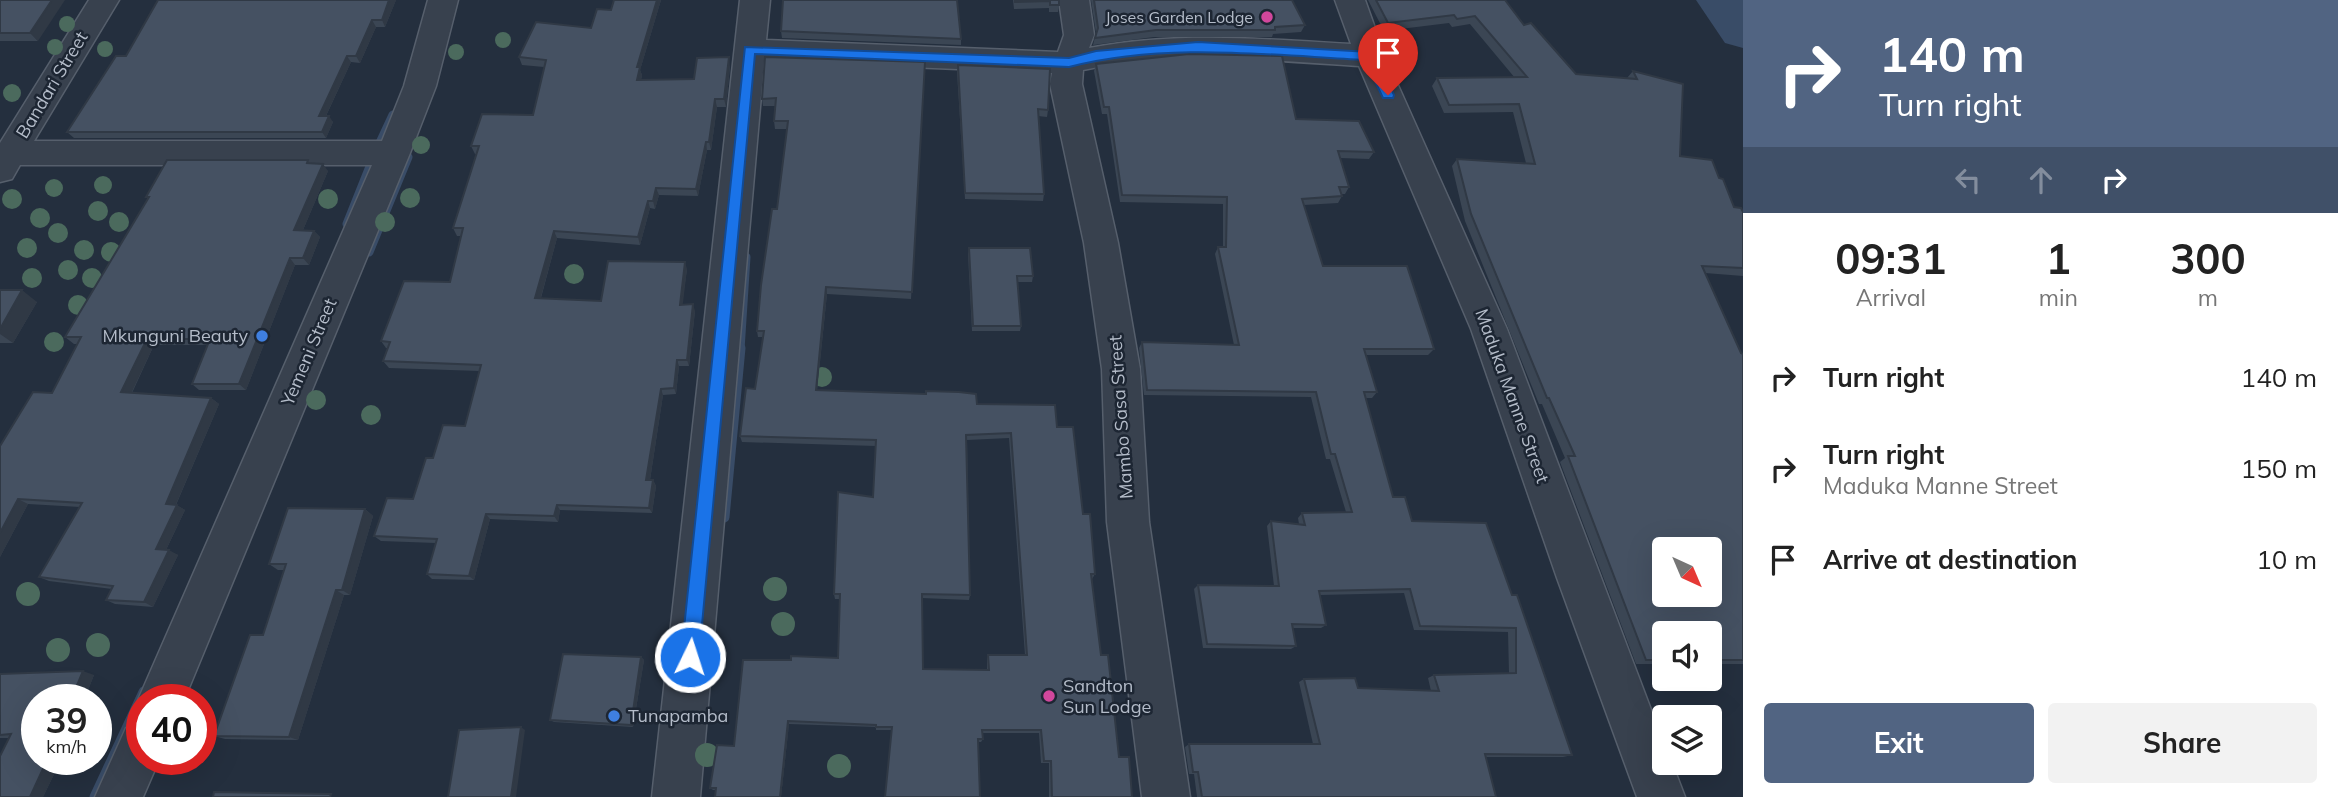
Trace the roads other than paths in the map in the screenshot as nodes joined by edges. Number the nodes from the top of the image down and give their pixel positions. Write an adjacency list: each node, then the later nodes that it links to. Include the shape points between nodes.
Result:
1 (104, 0): 10 (street, Bandari Street)
2 (443, 0): 9 (street, Yemeni Street, via 420,86)
3 (755, 0): 6 (street)
4 (1074, 0): 8 (street, Mambo Sasa Street, via 1079,35)
5 (1350, 0): 7 (street, Maduka Manne Street)
6 (750, 50): 8 (street); 14 (street)
7 (1370, 56): 8 (street, via 1198,47 1096,56); 16 (street, Maduka Manne Street, via 1489,329)
8 (1069, 63): 15 (street, Mambo Sasa Street, via 1066,84 1101,243 1121,369 1128,522)
9 (394, 153): 10 (street); 11 (street, Yemeni Street)
10 (5, 162)
11 (168, 684)
12 (129, 775): 13 (street)
13 (119, 797)
14 (676, 797)
15 (1166, 797)
16 (1661, 797)

